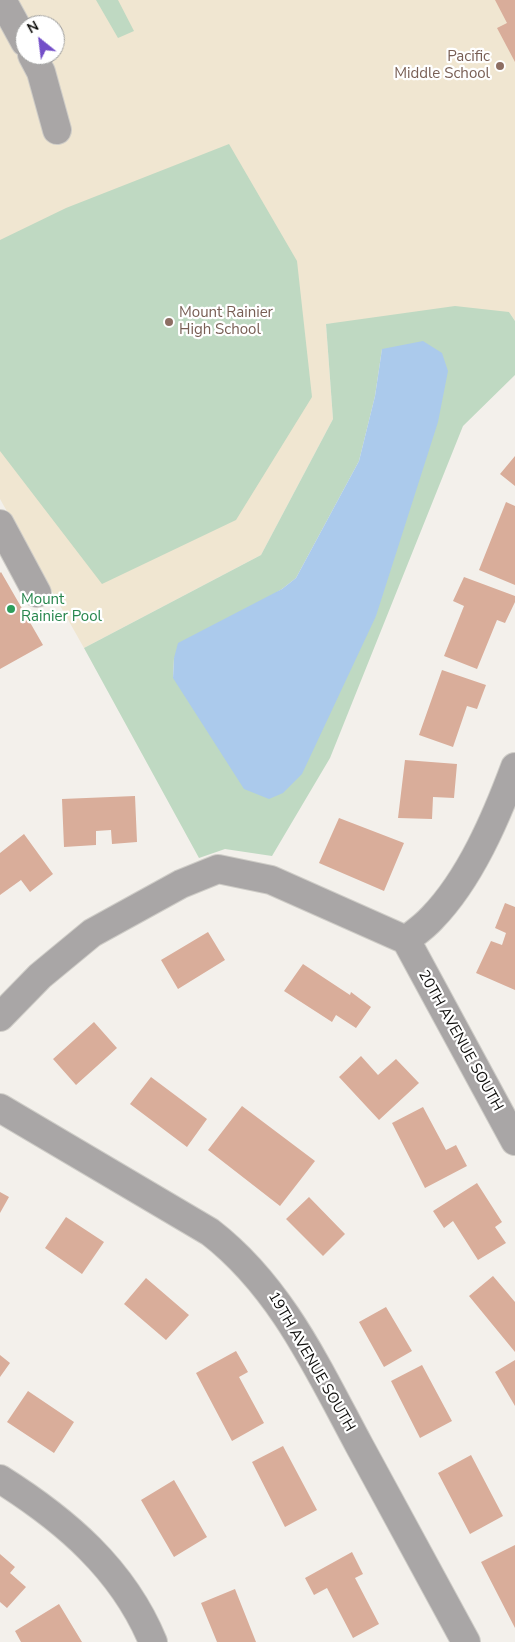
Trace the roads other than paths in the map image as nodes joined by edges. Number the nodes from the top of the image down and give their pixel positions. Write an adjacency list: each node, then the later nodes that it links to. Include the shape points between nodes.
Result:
1 (2, 0): 2 (street)
2 (15, 24)
3 (37, 65): 4 (street)
4 (57, 130)
5 (0, 524): 6 (street)
6 (37, 593)
7 (515, 767): 8 (street, via 497,813 459,884 432,918)
8 (406, 940): 9 (street, via 270,880 218,869 181,884 92,934 40,976); 11 (street, 20TH AVENUE SOUTH)
9 (0, 1017)
10 (0, 1108): 14 (street, 19TH AVENUE SOUTH, via 210,1232 257,1274 281,1306 324,1380)
11 (515, 1141)
12 (0, 1479): 13 (street, via 98,1554 124,1589)
13 (153, 1642)
14 (466, 1642)

